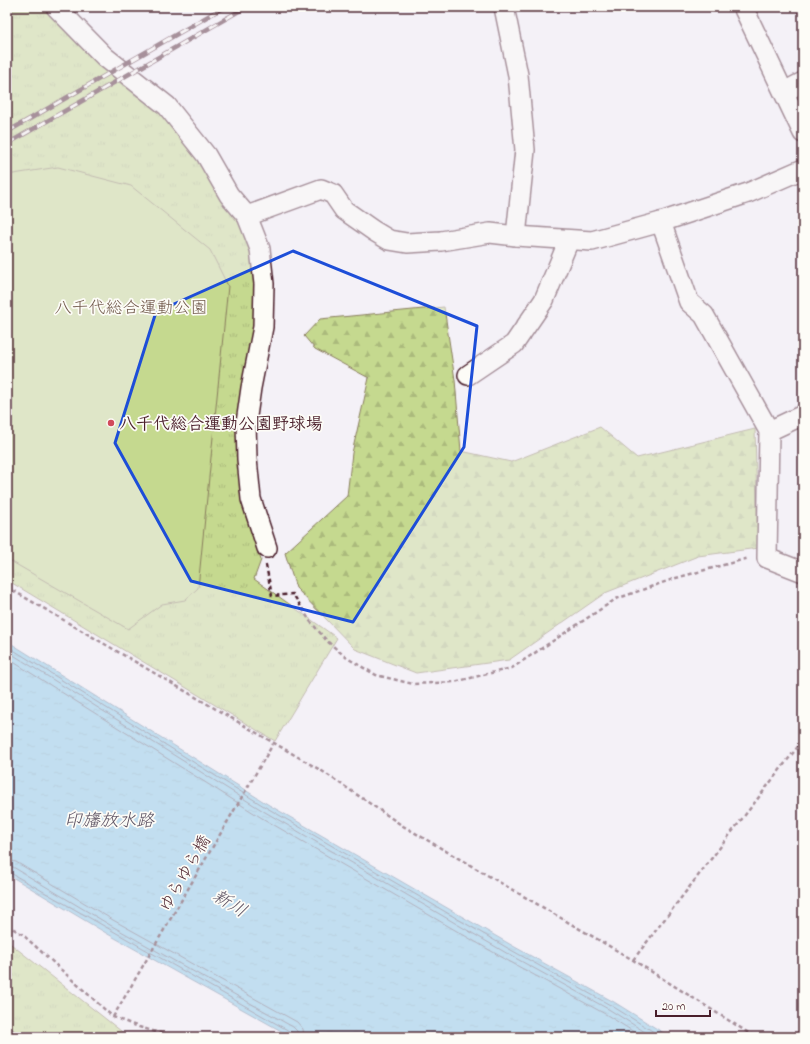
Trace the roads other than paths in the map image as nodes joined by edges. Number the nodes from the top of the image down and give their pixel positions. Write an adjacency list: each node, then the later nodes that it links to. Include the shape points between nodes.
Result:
1 (56, 7): 8 (street, via 105,57 167,106 206,155 229,195)
2 (504, 7): 10 (street, via 518,75 525,150)
3 (743, 7): 5 (street)
4 (803, 82): 5 (street)
5 (784, 92): 6 (street)
6 (803, 133)
7 (803, 169): 9 (street, via 748,193)
8 (247, 216): 10 (street, via 321,189 333,194 344,210 389,240 407,243 441,241 490,233); 15 (street, via 260,249 264,284 263,327 246,423 247,459 251,499)
9 (661, 222): 11 (street, via 592,241); 14 (street, via 689,302 704,315)
10 (516, 236): 11 (street)
11 (569, 240): 12 (street, via 544,300 514,344)
12 (468, 375)
13 (803, 415): 14 (street)
14 (769, 431): 16 (street, via 768,558)
15 (267, 548)
16 (803, 572)

